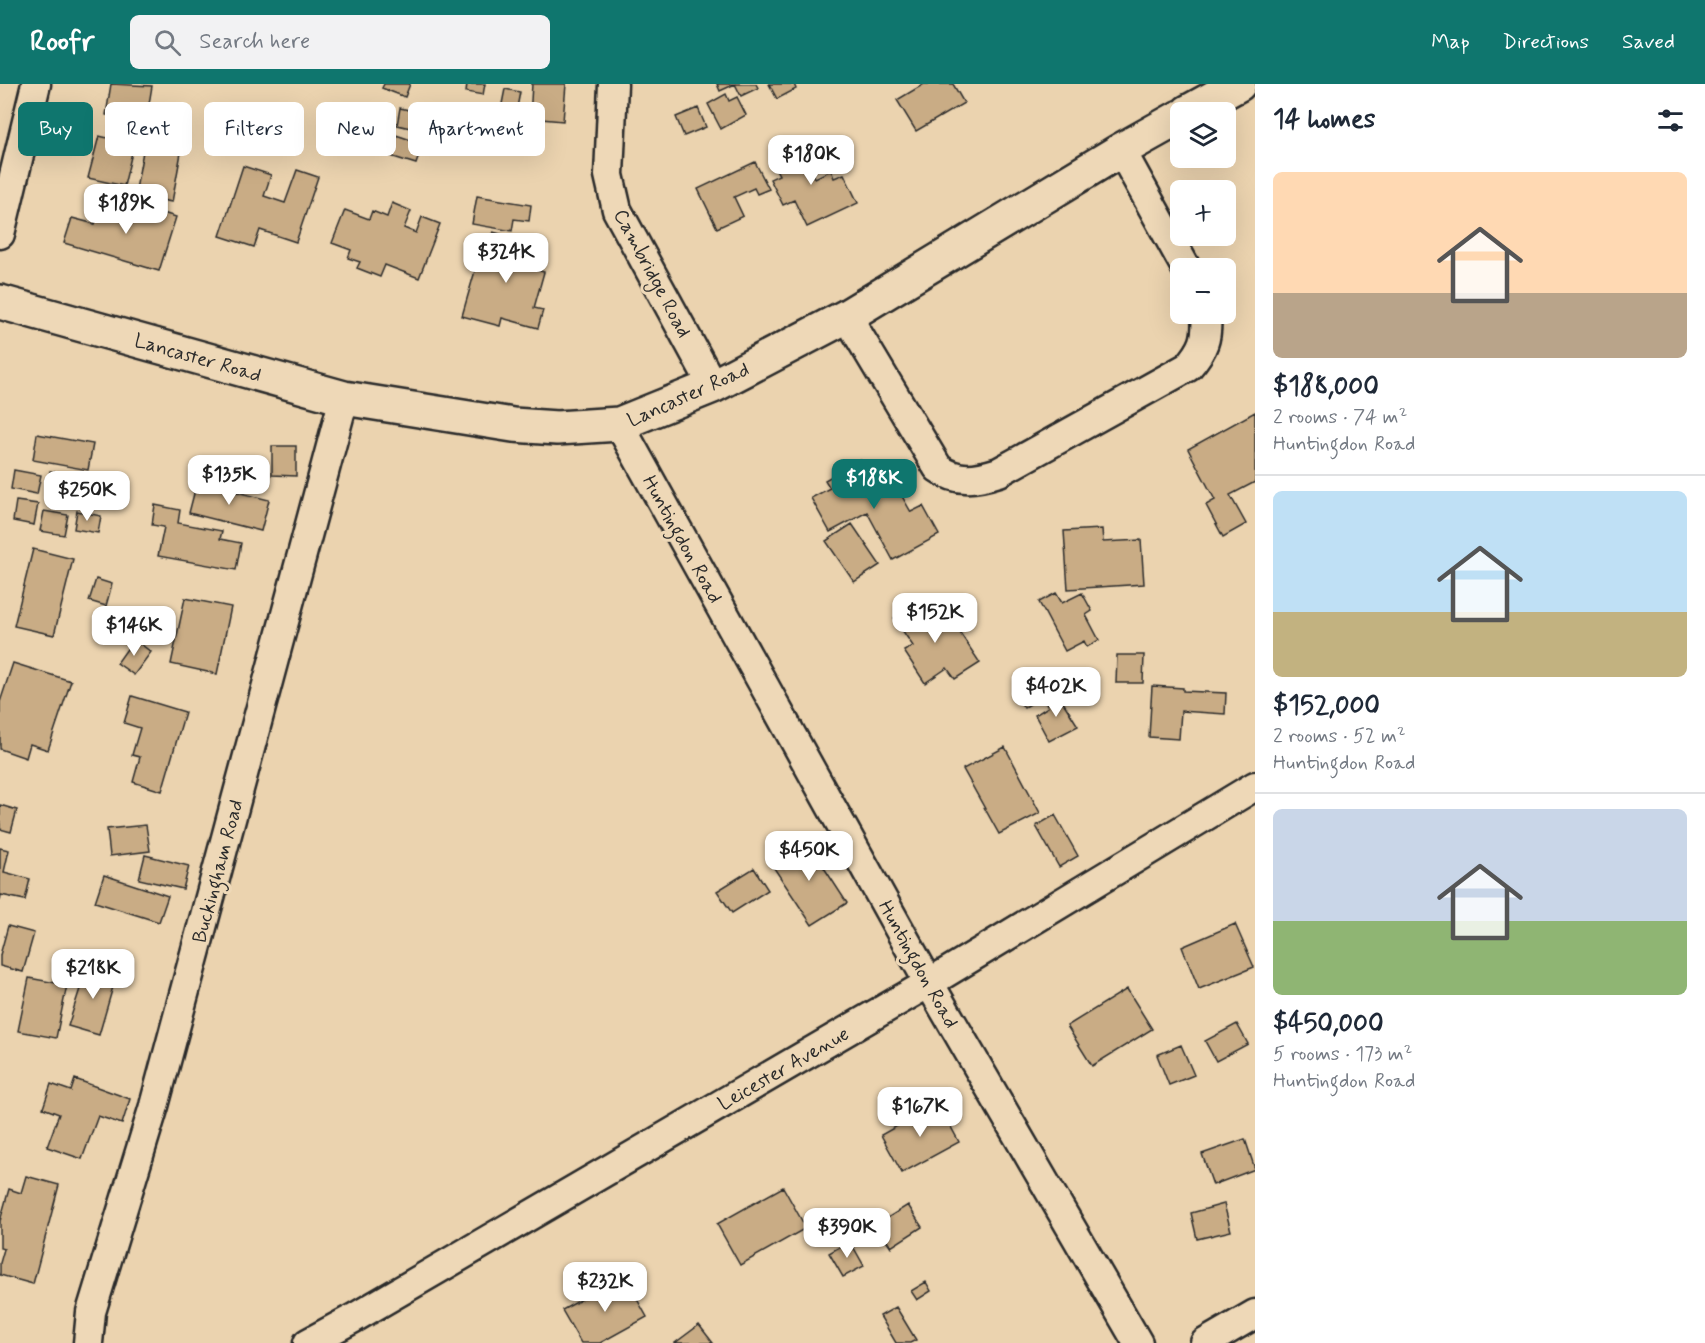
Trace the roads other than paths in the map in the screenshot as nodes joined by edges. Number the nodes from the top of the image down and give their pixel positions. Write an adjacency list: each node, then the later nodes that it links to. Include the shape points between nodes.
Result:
1 (36, 84): 7 (street)
2 (613, 84): 12 (street, Cambridge Road, via 609,175 617,210)
3 (1239, 84): 4 (street)
4 (1206, 102)
5 (1170, 123): 6 (street, Lancaster Road)
6 (1121, 150): 8 (street); 10 (street, Lancaster Road)
7 (0, 234)
8 (1180, 258)
9 (0, 302): 13 (street, Lancaster Road)
10 (847, 316): 11 (street, via 938,468 961,480 999,472 1188,367 1201,352); 12 (street, Lancaster Road)
11 (1206, 324)
12 (713, 386): 14 (street, Lancaster Road)
13 (344, 398): 14 (street, Lancaster Road, via 513,425 557,428); 18 (street, Buckingham Road, via 154,1106 91,1312)
14 (620, 424): 16 (street, Huntingdon Road)
15 (1255, 786): 16 (street, Leicester Avenue)
16 (928, 983): 19 (street, Leicester Avenue); 20 (street, Huntingdon Road)
17 (1255, 1314): 21 (street)
18 (88, 1343)
19 (308, 1343)
20 (1138, 1343)
21 (1205, 1343)

